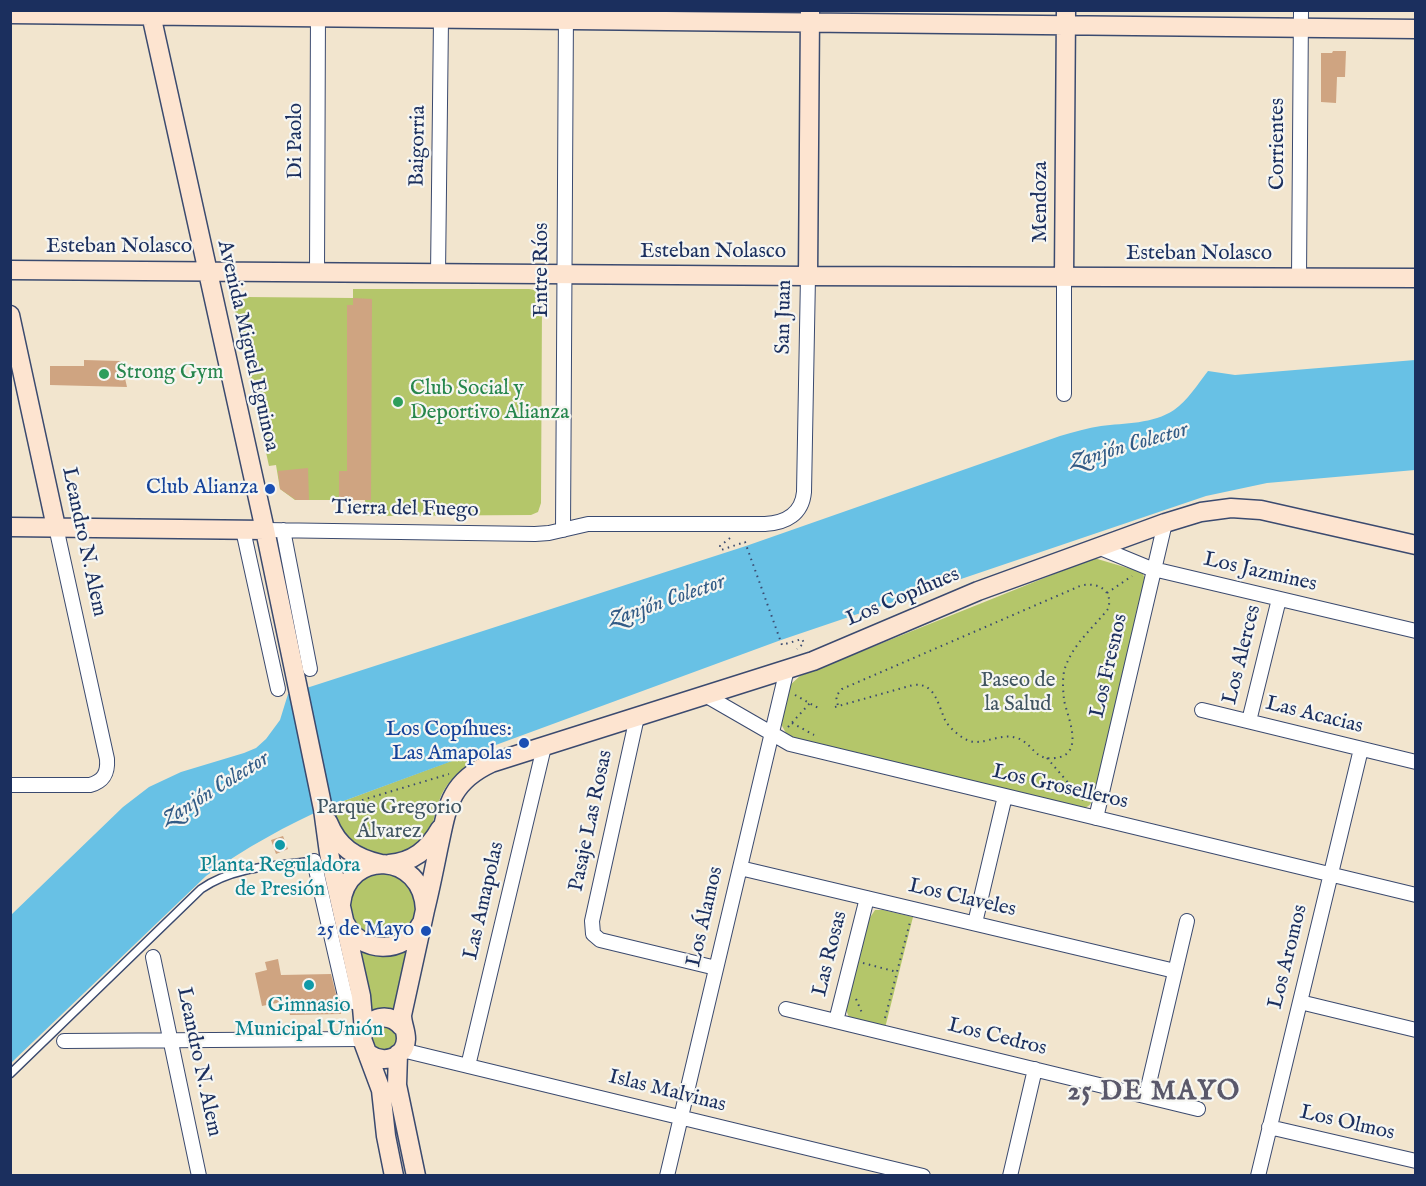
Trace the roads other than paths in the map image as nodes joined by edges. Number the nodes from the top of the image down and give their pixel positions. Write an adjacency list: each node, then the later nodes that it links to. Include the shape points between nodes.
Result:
1 (151, 13): 2 (main road); 3 (main road); 11 (main road, Avenida Miguel Eguinoa)
2 (10, 14)
3 (318, 14): 7 (main road); 12 (street, Di Paolo)
4 (566, 15): 5 (main road); 7 (main road); 14 (street, Entre Ríos)
5 (810, 16): 6 (main road); 15 (main road, San Juan)
6 (1066, 18): 8 (main road); 16 (main road, Mendoza)
7 (441, 19): 13 (street, Baigorria)
8 (1301, 19): 9 (main road); 17 (street, Corrientes)
9 (1416, 29)
10 (10, 270): 11 (main road, Esteban Nolasco)
11 (208, 270): 12 (main road, Esteban Nolasco); 26 (main road, Avenida Miguel Eguinoa)
12 (317, 273): 13 (main road, Esteban Nolasco)
13 (438, 274): 14 (main road, Esteban Nolasco)
14 (564, 274): 15 (main road, Esteban Nolasco); 27 (street, Entre Ríos)
15 (808, 276): 16 (main road, Esteban Nolasco); 21 (street, San Juan, via 804,492)
16 (1064, 277): 17 (main road, Esteban Nolasco); 20 (street, Mendoza)
17 (1299, 278): 18 (main road, Esteban Nolasco)
18 (1416, 278)
19 (10, 315): 24 (main road, Leandro N. Alem)
20 (1064, 394)
21 (795, 514): 27 (street, Tierra del Fuego, via 772,524 588,524)
22 (1165, 523): 28 (main road, Los Copíhues, via 1201,512 1241,507); 29 (main road, Los Copíhues); 30 (street, Los Fresnos)
23 (10, 527): 24 (main road, Tierra del Fuego)
24 (57, 527): 25 (main road, Tierra del Fuego); 44 (street, Leandro N. Alem, via 107,769 103,778 85,785)
25 (243, 530): 26 (main road, Tierra del Fuego); 35 (street)
26 (274, 530): 27 (street, Tierra del Fuego, via 535,534); 34 (street); 46 (main road, Avenida Miguel Eguinoa, via 298,691)
27 (563, 530)
28 (1416, 545)
29 (1098, 547): 30 (street, Los Jazmines); 33 (main road, Los Copíhues, via 971,594 830,654)
30 (1154, 569): 31 (street, Los Jazmines); 47 (street, Los Fresnos)
31 (1278, 599): 32 (street, Los Jazmines); 39 (street, Los Alerces)
32 (1416, 631)
33 (786, 660): 36 (main road, Los Copíhues); 40 (street, Los Álamos)
34 (310, 669)
35 (278, 689)
36 (705, 695): 38 (main road, Los Copíhues); 40 (street, Los Groselleros)
37 (1202, 710): 39 (street, Las Acacias)
38 (637, 717): 41 (main road, Los Copíhues); 61 (street, Pasaje Las Rosas, via 592,934 600,940)
39 (1249, 721): 42 (street, Las Acacias)
40 (777, 733): 45 (street, Los Groselleros, via 795,746); 51 (street, Los Álamos)
41 (544, 747): 48 (main road, Los Copíhues, via 491,763 469,776 452,798); 74 (street, Las Amapolas)
42 (1361, 749): 43 (street, Las Acacias); 52 (street, Los Aromos)
43 (1416, 762)
44 (10, 785)
45 (1005, 796): 47 (street, Los Groselleros); 58 (street)
46 (323, 809): 50 (main road, via 342,846 357,856); 55 (main road)
47 (1096, 818): 52 (street, Los Groselleros)
48 (442, 825): 50 (main road, Los Copíhues, via 421,853 403,862); 56 (main road, Los Copíhues)
49 (314, 861): 59 (lane, via 246,869 217,879 193,895); 64 (street, via 346,998)
50 (385, 864): 55 (main road, via 365,868 352,878 343,893); 56 (main road, via 404,870 417,882 423,892)
51 (740, 868): 54 (street, Los Claveles); 61 (street, Los Álamos)
52 (1330, 874): 53 (street, Los Groselleros); 63 (street, Los Aromos)
53 (1416, 895)
54 (867, 898): 58 (street, Los Claveles); 66 (street, Las Rosas)
55 (342, 912): 56 (main road, via 355,936 383,947 406,941); 64 (main road)
56 (425, 913): 67 (main road)
57 (1186, 921): 62 (street)
58 (975, 923): 62 (street, Los Claveles)
59 (148, 939): 60 (lane); 72 (lane)
60 (153, 957): 70 (street, Leandro N. Alem)
61 (716, 968): 79 (street, Los Álamos)
62 (1175, 971): 77 (street)
63 (1300, 1002): 68 (street); 80 (street, Los Aromos)
64 (362, 1004): 71 (main road)
65 (786, 1009): 66 (street, Los Cedros)
66 (836, 1021): 75 (street, Los Cedros)
67 (402, 1027): 71 (main road, via 385,1017 375,1019); 73 (main road, via 405,1041)
68 (1416, 1030)
69 (64, 1041): 70 (street); 72 (lane)
70 (170, 1041): 71 (street); 82 (street, Leandro N. Alem)
71 (365, 1041): 73 (main road, via 384,1060); 83 (main road, via 383,1097)
72 (43, 1042): 76 (lane)
73 (400, 1052): 74 (street, Islas Malvinas); 84 (main road, via 397,1085)
74 (468, 1066): 79 (street, Islas Malvinas)
75 (1035, 1069): 77 (street, Los Cedros); 87 (street)
76 (10, 1074)
77 (1146, 1096): 78 (street, Los Cedros)
78 (1198, 1109)
79 (681, 1117): 85 (street, Los Álamos); 86 (street, Islas Malvinas)
80 (1269, 1126): 81 (street, Los Olmos); 88 (street, Los Aromos)
81 (1416, 1161)
82 (199, 1176)
83 (394, 1176)
84 (416, 1176)
85 (667, 1176)
86 (923, 1176)
87 (1010, 1176)
88 (1258, 1176)

